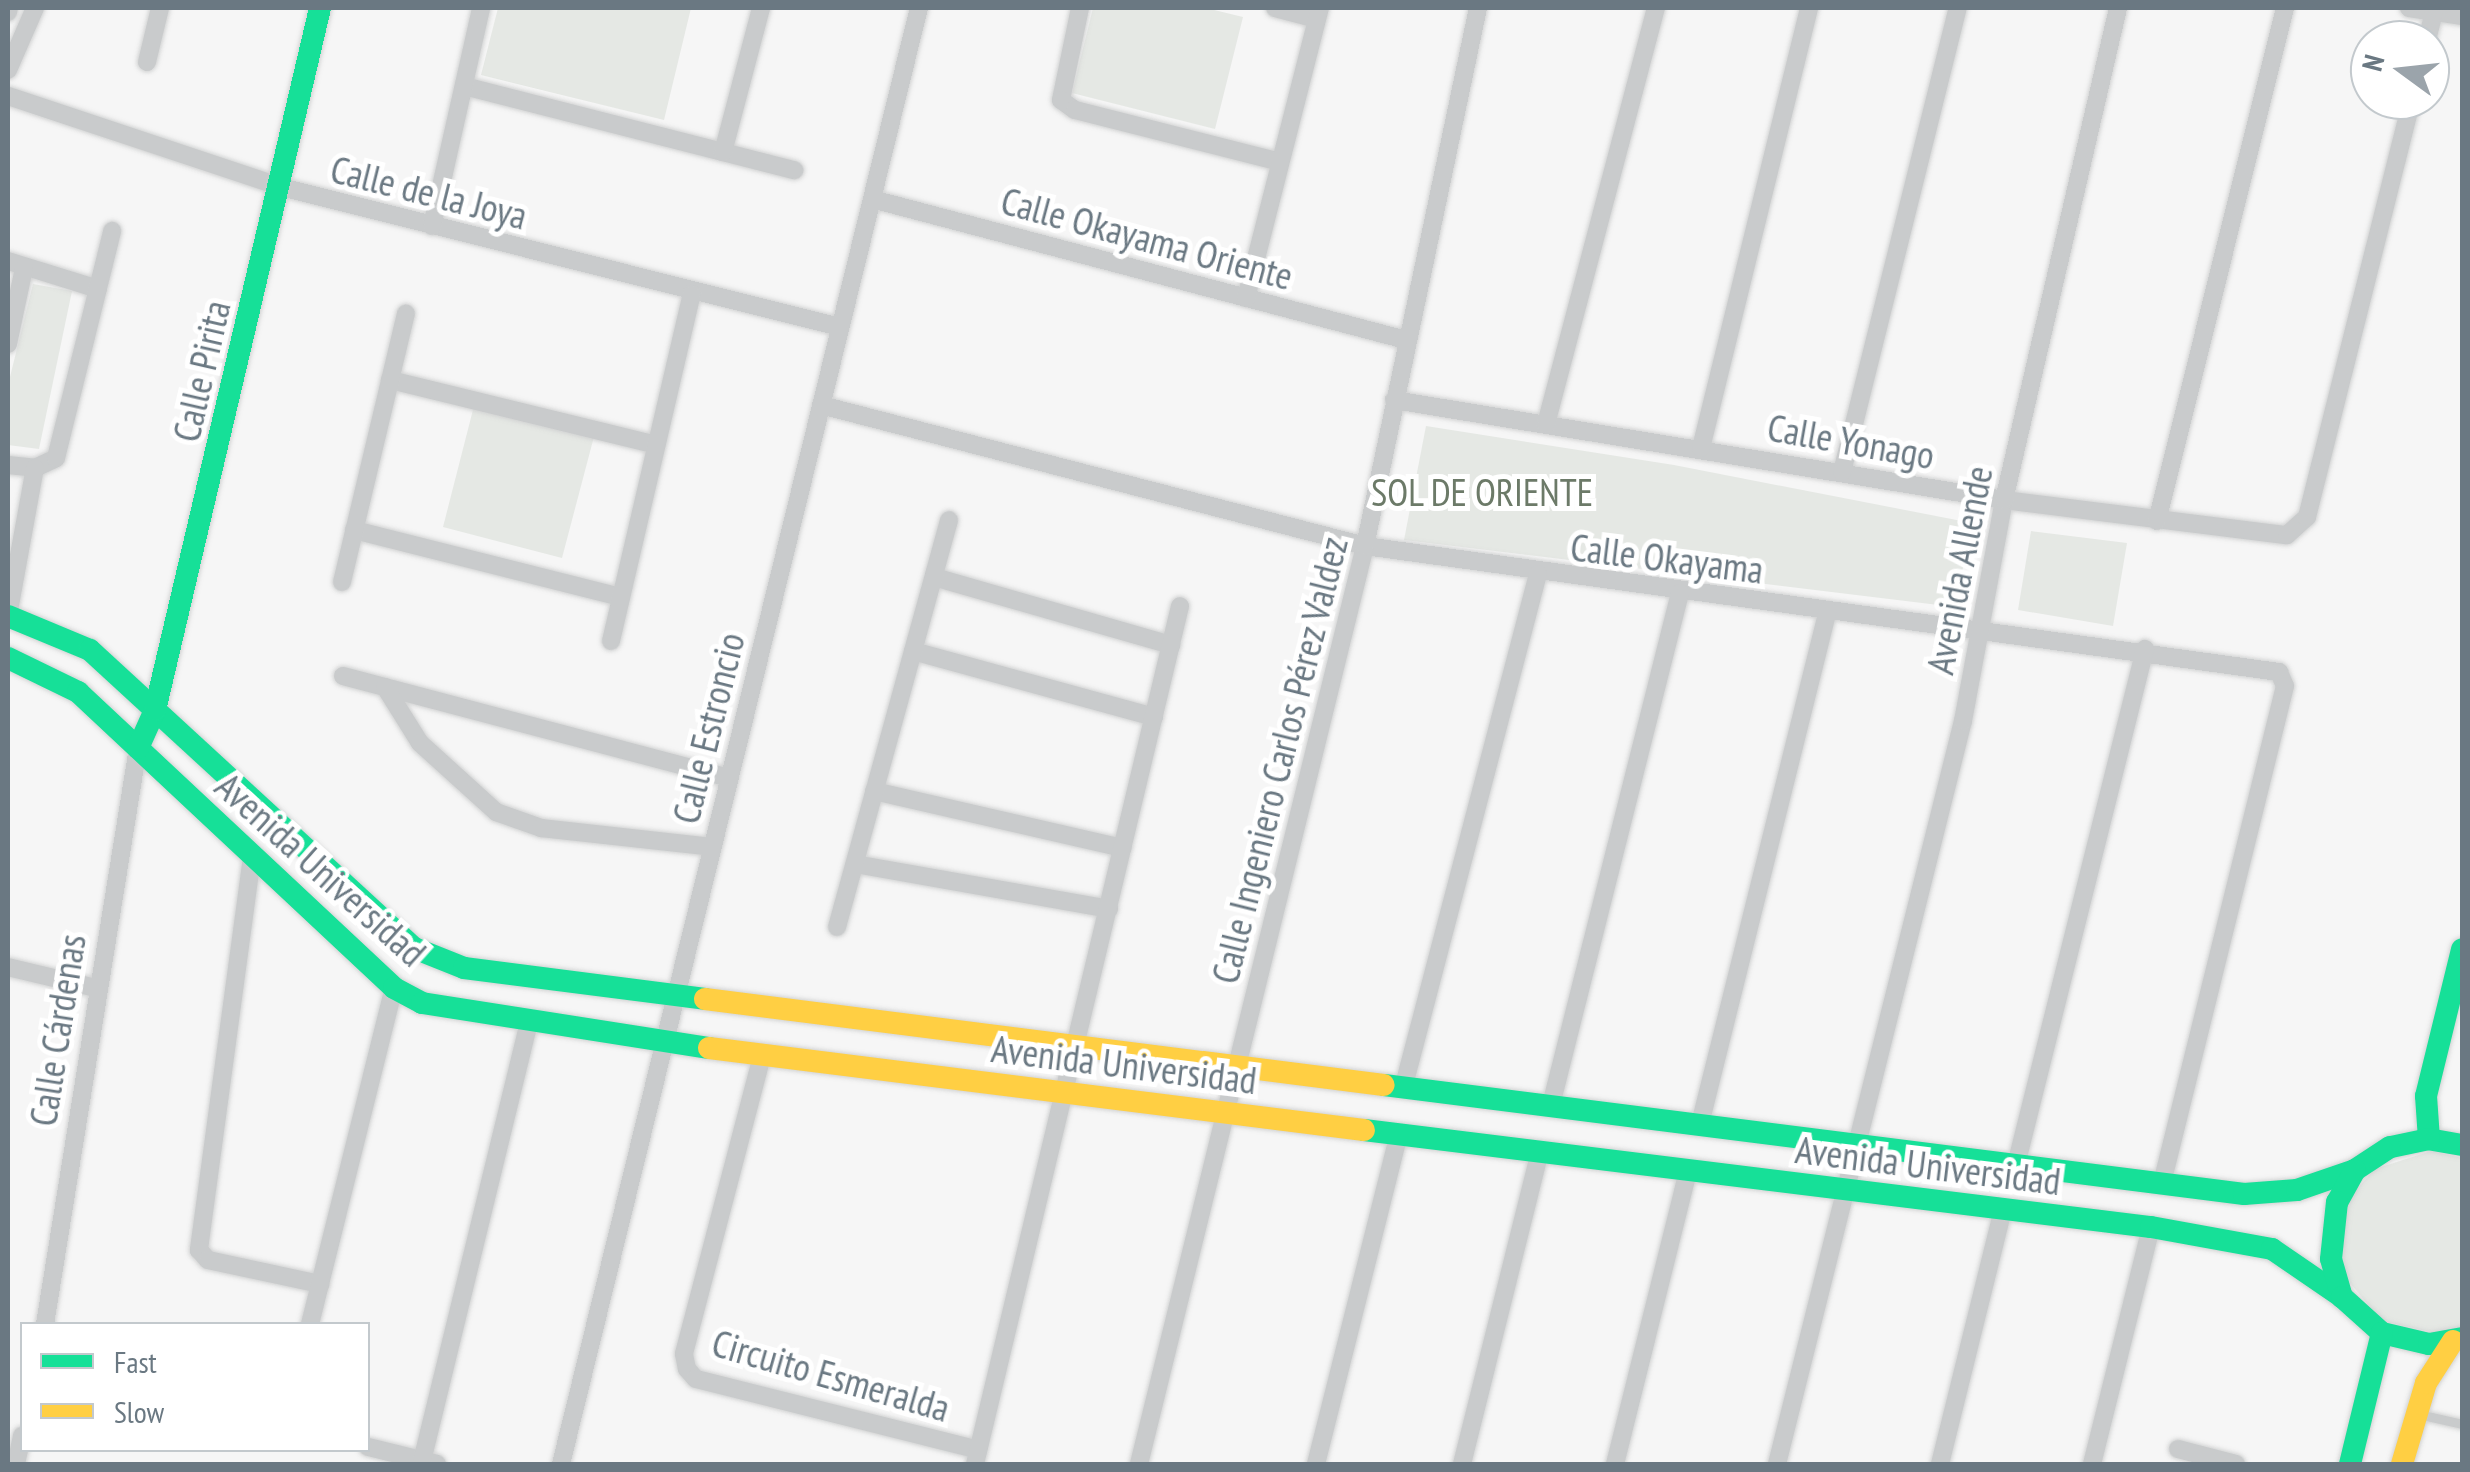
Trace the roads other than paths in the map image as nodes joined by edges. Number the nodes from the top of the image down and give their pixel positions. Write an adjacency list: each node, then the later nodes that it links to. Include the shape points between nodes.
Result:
1 (35, 8): 21 (street)
2 (160, 8): 20 (street)
3 (320, 8): 28 (main road, Calle Pirita)
4 (482, 8): 22 (street)
5 (761, 8): 25 (street)
6 (919, 8): 29 (street, Calle Estroncio)
7 (1080, 8): 26 (street, via 1062,100 1074,110)
8 (1275, 8): 17 (street)
9 (1478, 8): 38 (street, Calle Ingeniero Carlos Pérez Valdez)
10 (1656, 8): 43 (street)
11 (1809, 8): 45 (street)
12 (1958, 8): 48 (street)
13 (2118, 8): 49 (street, Avenida Allende)
14 (2285, 8): 51 (street)
15 (2409, 8): 16 (street)
16 (2434, 11): 18 (street); 19 (street)
17 (1318, 13): 26 (street)
18 (2462, 16)
19 (2432, 20)
20 (147, 62)
21 (8, 70)
22 (464, 86): 25 (street); 30 (street)
23 (8, 96): 28 (street, Calle de la Joya)
24 (2407, 120): 51 (street, Calle Yonago, via 2307,517 2296,530 2272,538)
25 (723, 152): 27 (street)
26 (1280, 162): 35 (street)
27 (794, 170)
28 (281, 187): 30 (street, Calle de la Joya); 70 (main road, Calle Pirita)
29 (872, 199): 35 (street, Calle Okayama Oriente); 37 (street, Calle Estroncio)
30 (432, 226): 34 (street, Calle de la Joya)
31 (112, 231): 33 (street)
32 (16, 265): 33 (street); 39 (street)
33 (98, 290): 47 (street, via 56,458)
34 (692, 294): 37 (street, Calle de la Joya); 44 (street)
35 (1246, 298): 38 (street, Calle Okayama Oriente)
36 (406, 314): 40 (street)
37 (840, 327): 42 (street, Calle Estroncio)
38 (1406, 340): 41 (street, Calle Ingeniero Carlos Pérez Valdez)
39 (8, 344)
40 (390, 380): 44 (street); 52 (street)
41 (1394, 400): 43 (street, Calle Yonago); 53 (street, Calle Ingeniero Carlos Pérez Valdez)
42 (822, 405): 53 (street, Calle Okayama); 73 (street, Calle Estroncio)
43 (1546, 424): 45 (street, Calle Yonago)
44 (656, 445): 58 (street)
45 (1702, 448): 48 (street, Calle Yonago)
46 (8, 465): 47 (street)
47 (35, 468): 61 (street)
48 (1842, 472): 49 (street, Calle Yonago)
49 (2004, 500): 51 (street, Calle Yonago); 62 (street, Avenida Allende)
50 (949, 520): 55 (street)
51 (2157, 521)
52 (354, 530): 56 (street); 58 (street)
53 (1364, 546): 54 (street, Calle Okayama); 90 (street, Calle Ingeniero Carlos Pérez Valdez)
54 (1538, 574): 57 (street, Calle Okayama); 91 (street)
55 (934, 577): 64 (street); 66 (street)
56 (342, 582)
57 (1680, 593): 60 (street, Calle Okayama); 93 (street)
58 (621, 597): 63 (street)
59 (1180, 606): 64 (street)
60 (1828, 610): 62 (street, Calle Okayama); 95 (street)
61 (8, 616): 70 (main road, Avenida Universidad, via 90,650)
62 (1980, 629): 65 (street, Calle Okayama); 98 (street, Avenida Allende)
63 (610, 641)
64 (1171, 645): 71 (street)
65 (2145, 649): 101 (street); 104 (street, Calle Okayama, via 2279,672 2285,686)
66 (914, 651): 71 (street); 74 (street)
67 (8, 658): 72 (main road, Avenida Universidad, via 78,692)
68 (343, 676): 69 (street)
69 (384, 687): 73 (street); 75 (street, via 420,743 496,812 541,828)
70 (156, 710): 72 (main road, Calle Pirita); 85 (main road, Avenida Universidad, via 414,948 464,968)
71 (1154, 716): 76 (street)
72 (138, 748): 77 (main road, Avenida Universidad); 83 (street, Calle Cárdenas)
73 (730, 778): 75 (street, Calle Estroncio)
74 (874, 791): 76 (street); 78 (street)
75 (712, 846): 85 (street, Calle Estroncio)
76 (1123, 848): 79 (street)
77 (252, 857): 84 (main road, Avenida Universidad); 108 (street, via 200,1250 208,1260)
78 (854, 864): 79 (street); 80 (street)
79 (1109, 909): 88 (street)
80 (837, 927)
81 (2462, 949): 97 (main road, via 2426,1096)
82 (8, 968): 83 (street)
83 (96, 988): 110 (street, Calle Cárdenas)
84 (394, 988): 86 (main road, Avenida Universidad, via 422,1003); 108 (street)
85 (676, 997): 87 (street, Calle Estroncio); 88 (main road, Avenida Universidad)
86 (530, 1023): 87 (main road, Avenida Universidad); 119 (street)
87 (665, 1040): 89 (main road, Avenida Universidad); 120 (street, Calle Estroncio)
88 (1076, 1050): 90 (main road, Avenida Universidad); 92 (street)
89 (762, 1056): 92 (main road, Avenida Universidad); 118 (street, Circuito Esmeralda, via 684,1354 687,1368 696,1379)
90 (1238, 1066): 91 (main road, Avenida Universidad); 94 (street, Calle Ingeniero Carlos Pérez Valdez)
91 (1404, 1085): 93 (main road, Avenida Universidad)
92 (1066, 1092): 94 (main road, Avenida Universidad); 118 (street)
93 (1550, 1105): 95 (main road, Avenida Universidad)
94 (1227, 1112): 96 (main road, Avenida Universidad); 121 (street, Calle Ingeniero Carlos Pérez Valdez)
95 (1700, 1124): 98 (main road, Avenida Universidad)
96 (1399, 1133): 100 (main road, Avenida Universidad); 122 (street)
97 (2430, 1139): 99 (main road); 102 (main road, Avenida Universidad, via 2390,1147)
98 (1856, 1144): 101 (main road, Avenida Universidad); 105 (street, Avenida Allende)
99 (2462, 1145)
100 (1540, 1152): 103 (main road, Avenida Universidad); 123 (street)
101 (2016, 1164): 104 (main road, Avenida Universidad)
102 (2356, 1170): 104 (main road, Avenida Universidad, via 2274,1194); 109 (main road, via 2332,1228 2331,1258)
103 (1688, 1172): 105 (main road, Avenida Universidad); 124 (street)
104 (2162, 1183)
105 (1845, 1190): 106 (main road, Avenida Universidad); 125 (street, Avenida Allende)
106 (2003, 1209): 107 (main road, Avenida Universidad); 126 (street)
107 (2151, 1227): 109 (main road, Avenida Universidad, via 2272,1249); 127 (street)
108 (320, 1284): 111 (street)
109 (2342, 1297): 112 (main road, Avenida Universidad)
110 (44, 1322)
111 (310, 1322)
112 (2382, 1333): 113 (main road, via 2405,1342); 129 (main road)
113 (2458, 1339): 114 (main road)
114 (2415, 1414): 115 (lane); 130 (main road)
115 (2462, 1424)
116 (370, 1448): 119 (street)
117 (2178, 1449): 128 (street)
118 (976, 1457)
119 (429, 1463)
120 (561, 1464)
121 (1139, 1464)
122 (1316, 1464)
123 (1462, 1464)
124 (1615, 1464)
125 (1777, 1464)
126 (1940, 1464)
127 (2092, 1464)
128 (2236, 1464)
129 (2350, 1464)
130 (2402, 1464)

